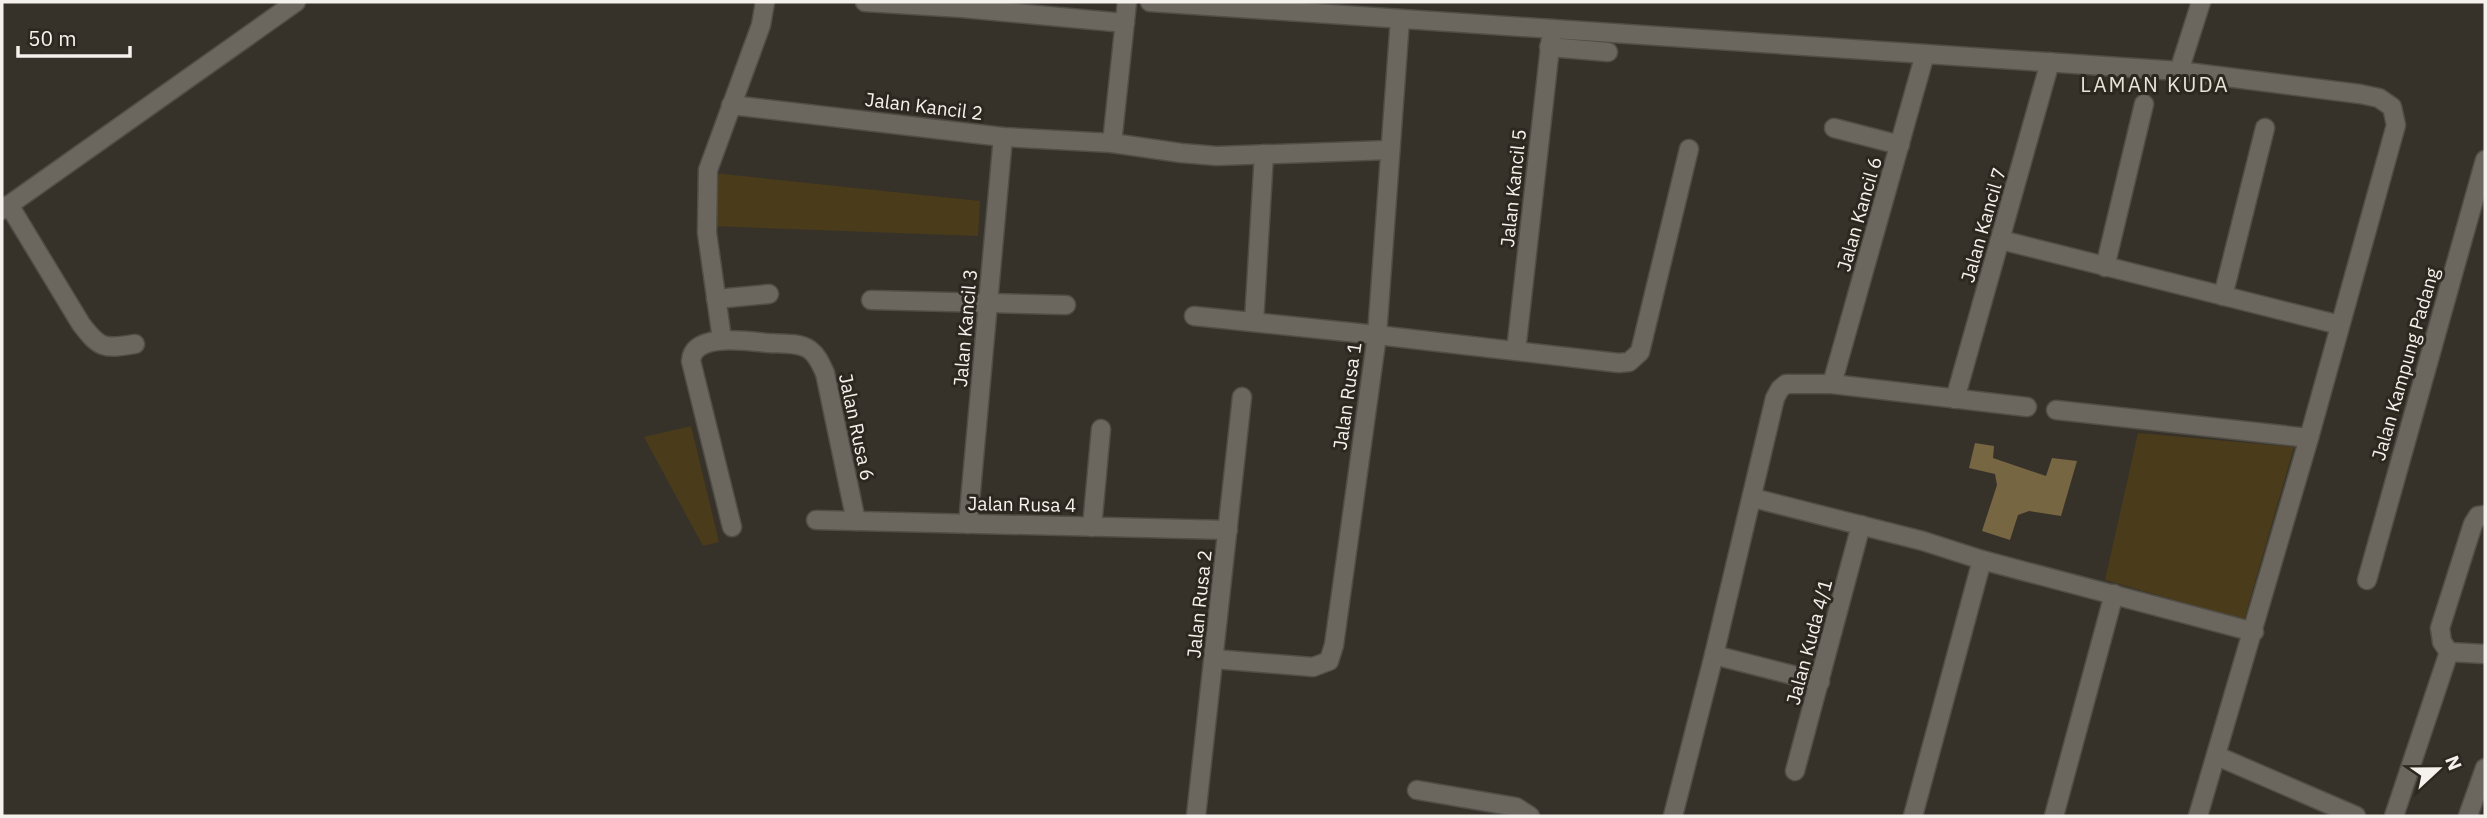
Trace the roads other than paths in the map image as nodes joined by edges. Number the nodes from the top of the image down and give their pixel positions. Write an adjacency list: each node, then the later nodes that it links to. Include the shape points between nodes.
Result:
1 (296, 2): 26 (street)
2 (765, 2): 16 (street)
3 (865, 2): 8 (street)
4 (1127, 2): 8 (street)
5 (1150, 2): 7 (street)
6 (2201, 2): 14 (street)
7 (1400, 19): 9 (street); 23 (street, Jalan Rusa 1)
8 (1125, 23): 20 (street)
9 (1552, 29): 10 (street, Jalan Kancil 5); 12 (street)
10 (1549, 47): 11 (street); 41 (street, Jalan Kancil 5)
11 (1608, 51)
12 (1925, 54): 13 (street); 21 (street, Jalan Kancil 6)
13 (2050, 62): 14 (street); 27 (street, Jalan Kancil 7)
14 (2179, 71): 37 (street, via 2360,93 2392,107 2396,125)
15 (2144, 104): 28 (street)
16 (732, 105): 19 (street, Jalan Kancil 2); 31 (street, via 706,186)
17 (1834, 128): 21 (street)
18 (2265, 128): 30 (street)
19 (1003, 137): 20 (street, Jalan Kancil 2); 33 (street, Jalan Kancil 3)
20 (1112, 143): 24 (street, Jalan Kancil 2, via 1217,156)
21 (1900, 145): 42 (street, Jalan Kancil 6)
22 (1689, 149): 41 (street, via 1636,359 1619,363)
23 (1390, 150): 24 (street, Jalan Kancil 2); 38 (street, Jalan Rusa 1)
24 (1264, 154): 36 (street)
25 (2485, 160): 59 (street, Jalan Kampung Padang)
26 (5, 207): 40 (street, via 94,341 112,347)
27 (2001, 240): 28 (street); 44 (street, Jalan Kancil 7)
28 (2105, 267): 30 (street)
29 (769, 294): 31 (street)
30 (2223, 296): 37 (street)
31 (716, 299): 39 (street)
32 (871, 300): 33 (street)
33 (988, 303): 34 (street); 53 (street, Jalan Kancil 3)
34 (1066, 305)
35 (1195, 316): 36 (street)
36 (1254, 322): 38 (street)
37 (2340, 325): 48 (street)
38 (1377, 335): 41 (street); 65 (street, Jalan Rusa 1, via 1329,661 1313,667)
39 (722, 339): 52 (street, Jalan Rusa 6, via 797,345 818,359 825,373); 55 (street, via 696,348 691,361)
40 (135, 344)
41 (1516, 351)
42 (1832, 384): 44 (street); 49 (street, via 1786,384 1780,389)
43 (1242, 397): 57 (street, Jalan Rusa 2)
44 (1955, 399): 45 (street)
45 (2027, 407)
46 (2056, 410): 48 (street)
47 (1101, 429): 56 (street)
48 (2309, 438): 61 (street)
49 (1753, 498): 54 (street); 64 (street)
50 (2485, 515): 62 (street, via 2473,524 2440,628)
51 (816, 520): 52 (street, Jalan Rusa 4)
52 (856, 521): 53 (street, Jalan Rusa 4)
53 (968, 524): 56 (street, Jalan Rusa 4)
54 (1861, 525): 58 (street); 66 (street, Jalan Kuda 4/1)
55 (732, 527)
56 (1092, 527): 57 (street, Jalan Rusa 4)
57 (1228, 530): 65 (street, Jalan Rusa 2)
58 (1982, 560): 60 (street); 74 (street)
59 (2367, 580)
60 (2114, 594): 61 (street); 75 (street)
61 (2254, 632): 67 (street)
62 (2449, 652): 63 (street); 78 (street)
63 (2485, 654)
64 (1714, 655): 66 (street); 73 (street)
65 (1214, 659): 71 (street, Jalan Rusa 2)
66 (1820, 682): 69 (street, Jalan Kuda 4/1)
67 (2217, 756): 76 (street); 77 (street)
68 (2485, 768): 79 (street)
69 (1795, 771)
70 (1417, 790): 72 (street, via 1516,807)
71 (1196, 816)
72 (1530, 816)
73 (1673, 816)
74 (1913, 816)
75 (2054, 816)
76 (2198, 816)
77 (2356, 816)
78 (2394, 816)
79 (2468, 816)

